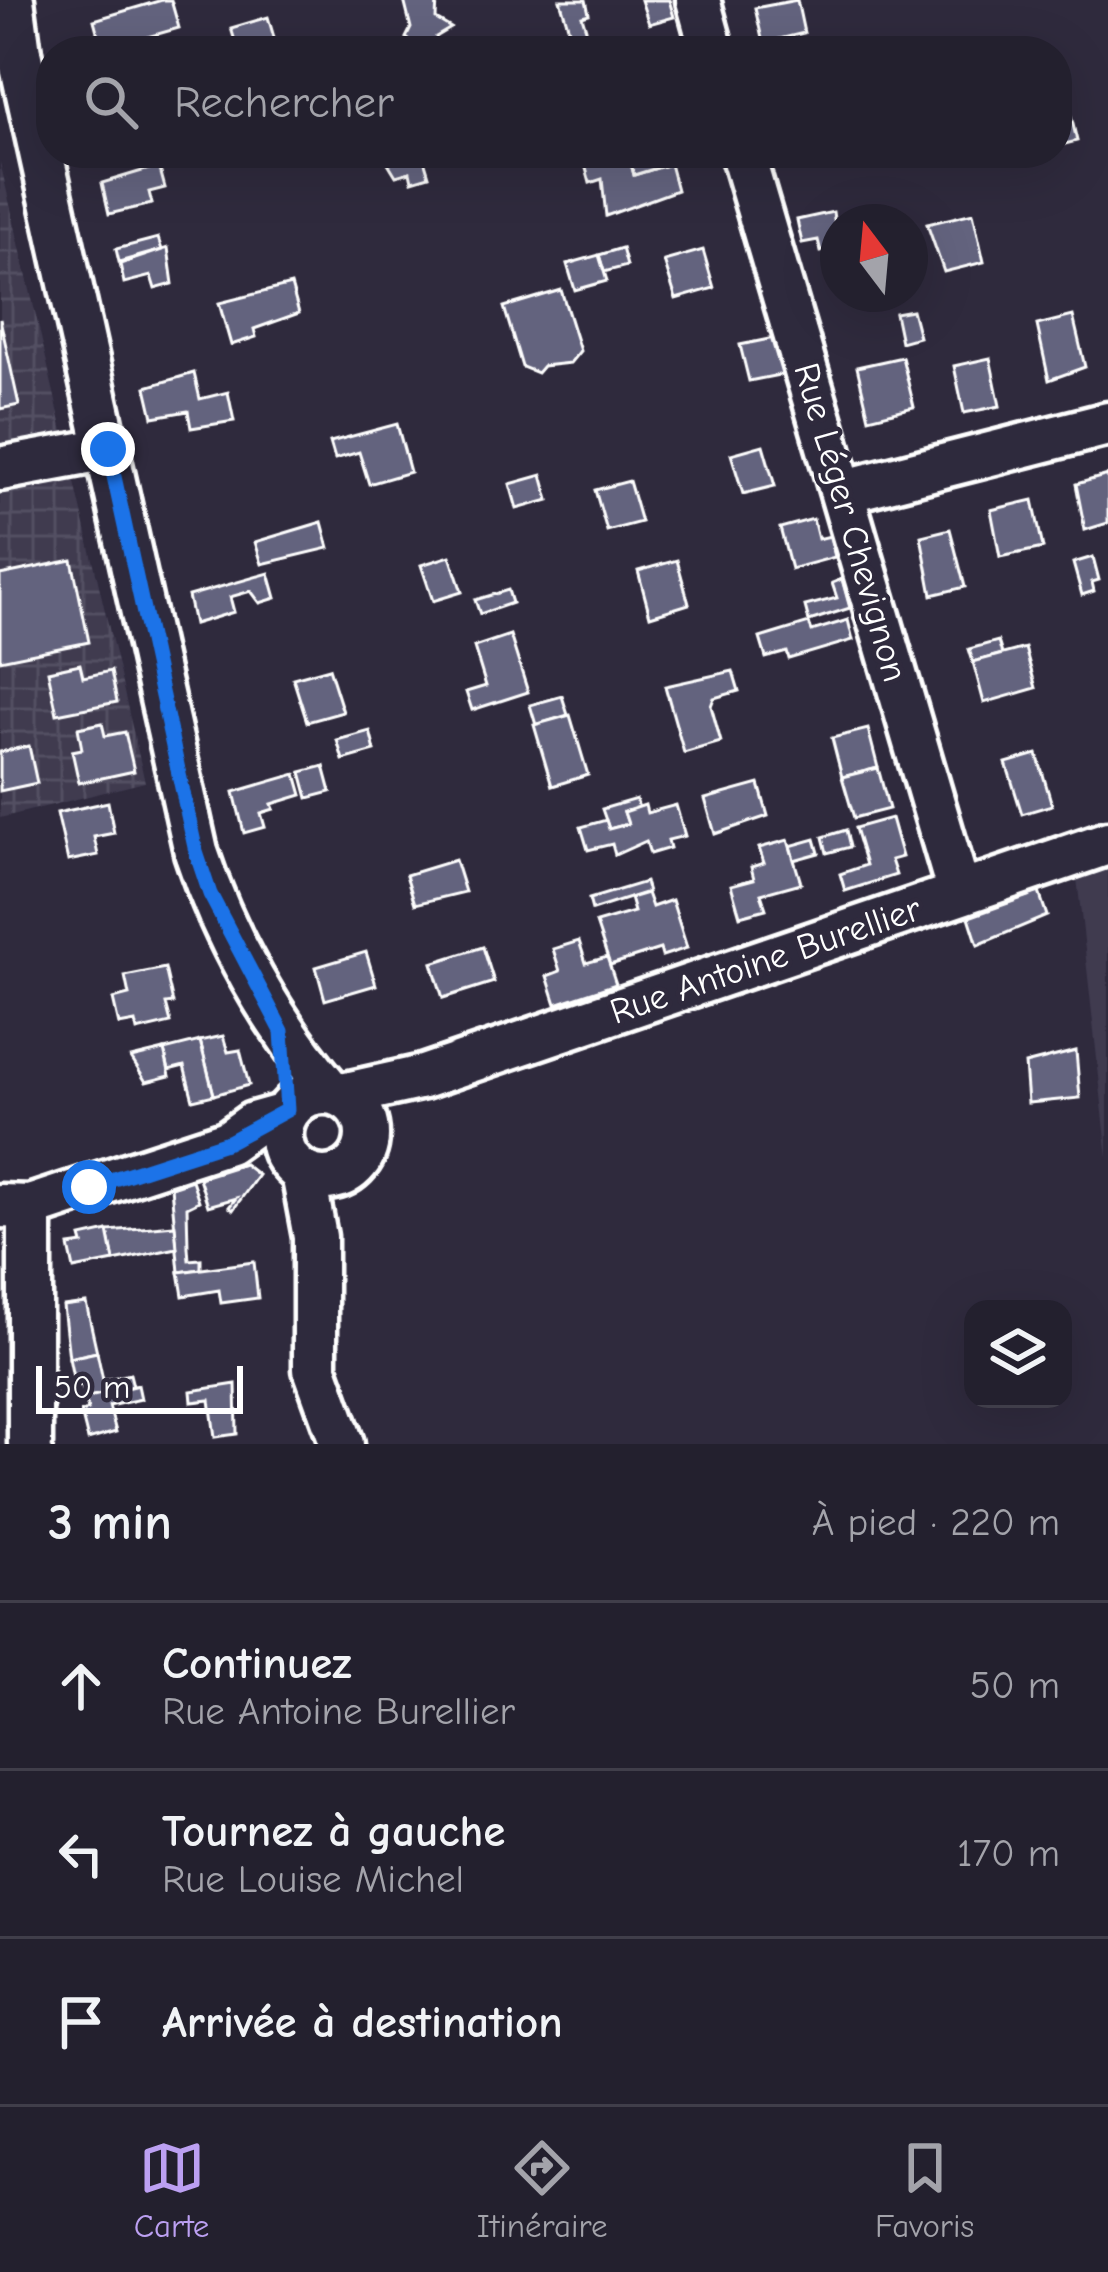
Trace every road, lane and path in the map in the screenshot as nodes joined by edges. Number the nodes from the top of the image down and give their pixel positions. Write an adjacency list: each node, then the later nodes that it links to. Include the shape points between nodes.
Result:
1 (12, 0): 5 (street)
2 (698, 0): 4 (street)
3 (0, 11): 5 (street)
4 (708, 36)
5 (19, 53): 6 (street)
6 (36, 129)
7 (45, 168): 10 (street)
8 (747, 168): 12 (street, Rue Léger Chevignon)
9 (1108, 424): 12 (street)
10 (108, 449): 11 (street); 15 (street, via 196,852)
11 (0, 469)
12 (845, 490): 14 (street, Rue Léger Chevignon)
13 (1108, 843): 14 (street, Rue Antoine Burellier)
14 (959, 892): 16 (street, Rue Antoine Burellier)
15 (282, 1031): 17 (street); 18 (street)
16 (423, 1077): 17 (street, Rue Antoine Burellier); 19 (street, Rue Antoine Burellier)
17 (337, 1093): 18 (street, via 307,1094); 19 (street, via 362,1114)
18 (286, 1112): 20 (street); 21 (street, via 280,1139)
19 (368, 1131): 22 (street)
20 (228, 1142): 21 (street); 23 (street)
21 (297, 1168): 22 (street, via 320,1178); 24 (street)
22 (346, 1172): 24 (street)
23 (15, 1207): 25 (street)
24 (315, 1238): 26 (street, via 315,1369)
25 (30, 1444)
26 (342, 1444)

